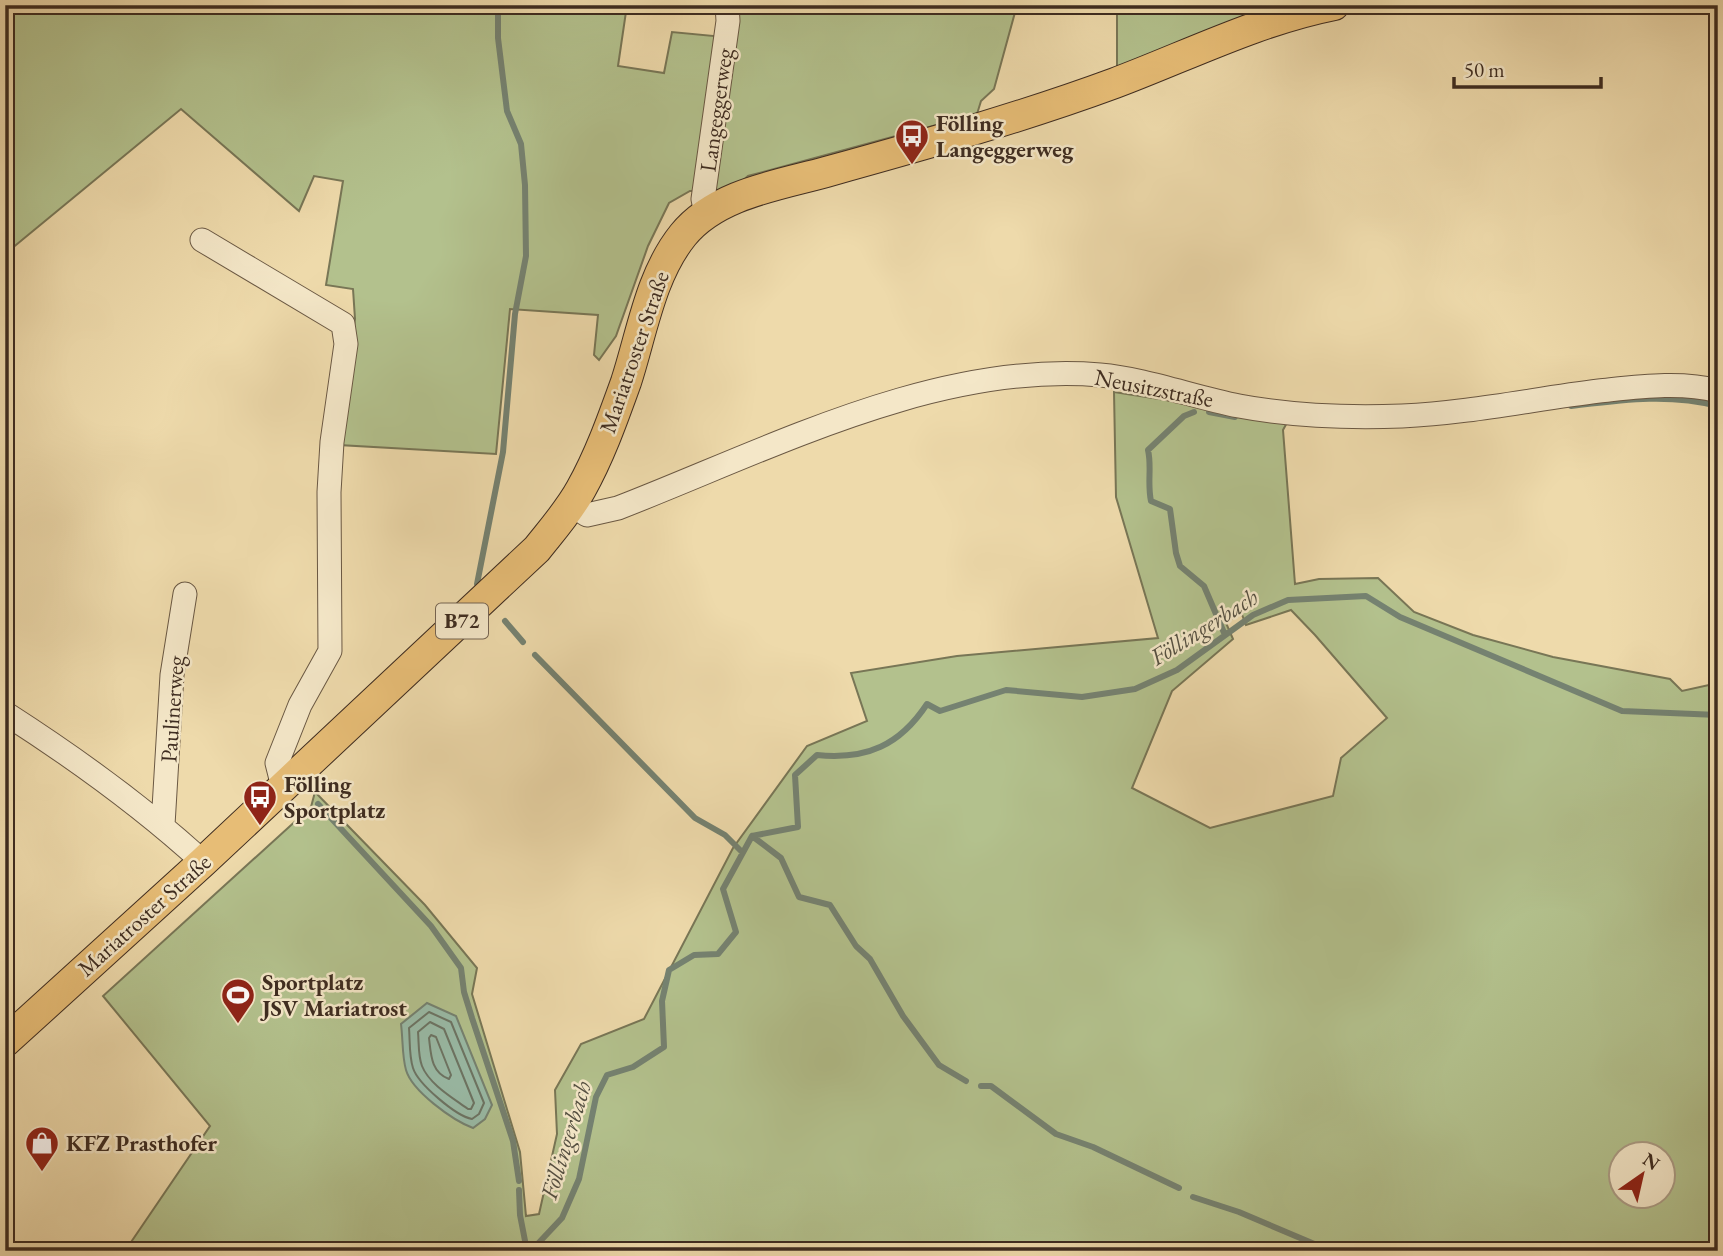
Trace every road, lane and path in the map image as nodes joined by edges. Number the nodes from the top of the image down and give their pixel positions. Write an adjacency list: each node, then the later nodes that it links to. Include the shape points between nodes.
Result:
1 (727, 5): 3 (street, Langeggerweg, via 703,199)
2 (1334, 5): 3 (main road, Mariatroster Straße / B72, via 1278,19 1113,83 930,144 762,190)
3 (706, 215): 6 (main road, Mariatroster Straße / B72, via 684,233 662,269 605,438)
4 (202, 240): 9 (street, via 343,324 346,344 328,492 330,650 300,705 277,762)
5 (1718, 391): 6 (street, Neusitzstraße, via 1698,386 1630,388 1404,416 1341,416 1241,406 1103,375 1014,376 873,408 618,508 587,515)
6 (571, 505): 9 (main road, Mariatroster Straße / B72, via 537,549)
7 (185, 594): 10 (street, Paulinerweg, via 172,675)
8 (5, 713): 10 (street, via 75,757)
9 (283, 787): 11 (main road, Mariatroster Straße / B72)
10 (163, 825): 11 (street)
11 (203, 862): 12 (main road, Mariatroster Straße / B72)
12 (5, 1042)

